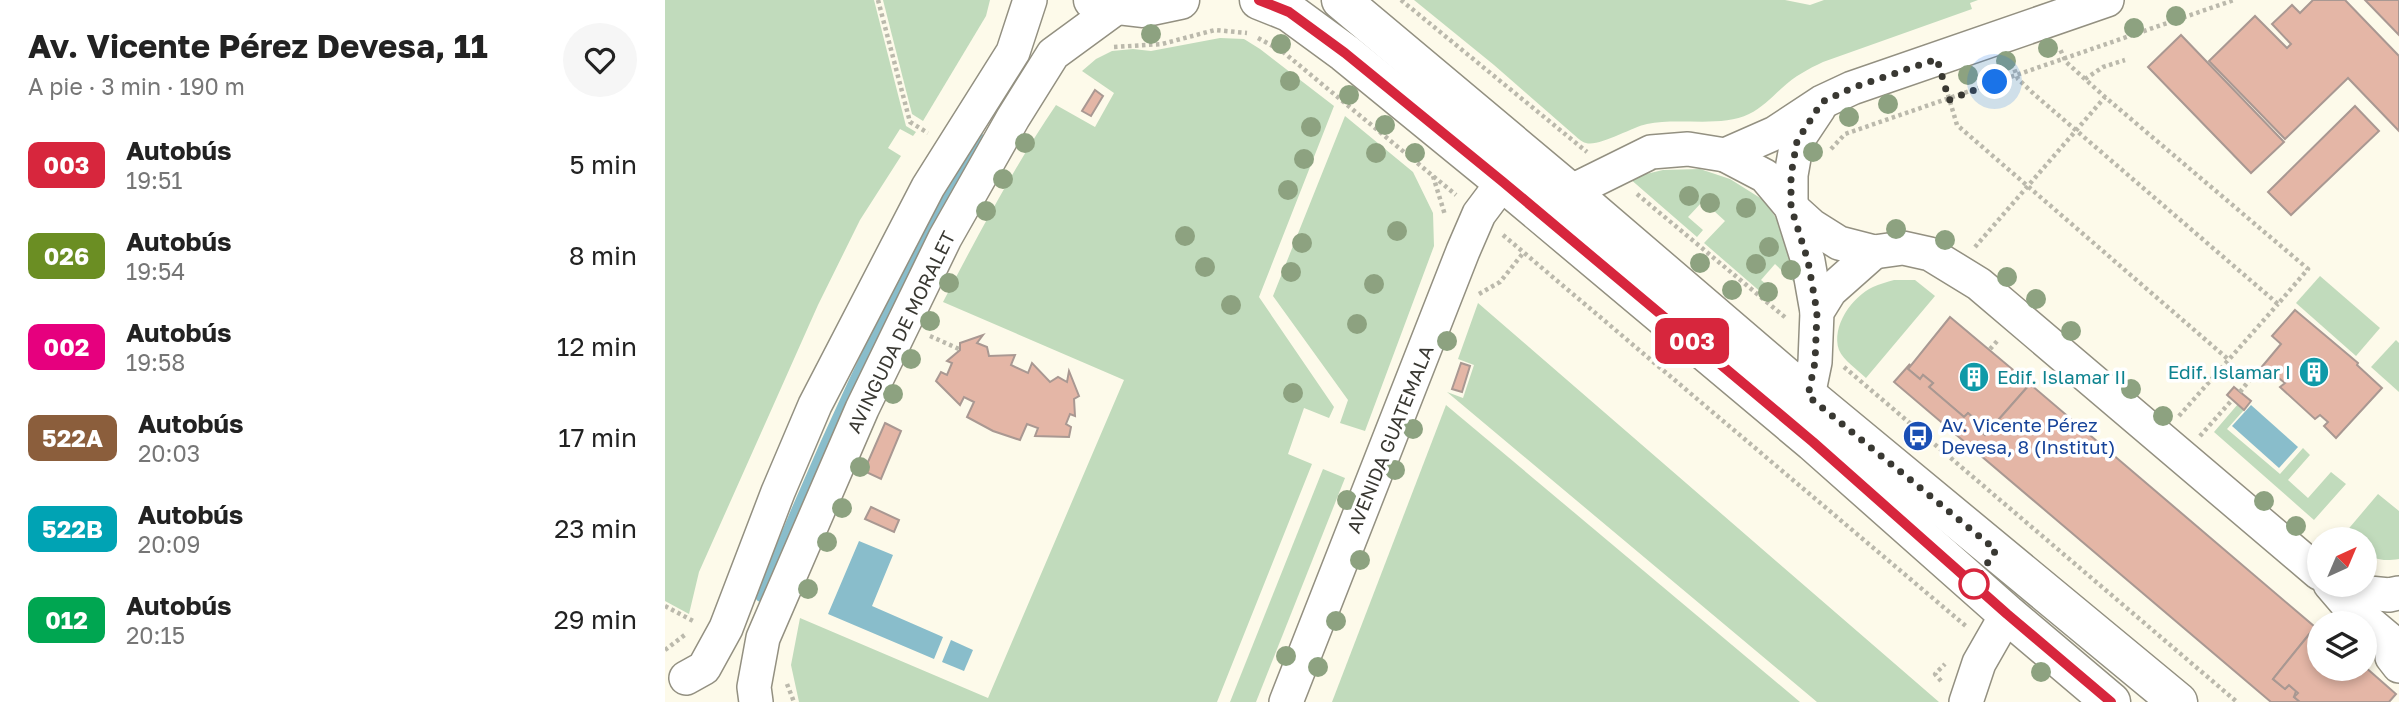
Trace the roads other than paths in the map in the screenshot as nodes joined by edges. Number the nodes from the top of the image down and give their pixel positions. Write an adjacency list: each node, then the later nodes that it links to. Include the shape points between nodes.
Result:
1 (1030, 0): 23 (street, via 1013,52 928,187 815,405 726,628 703,668)
2 (1180, 0): 6 (main road, via 1142,8)
3 (1259, 0): 9 (main road, via 1289,12 1345,53)
4 (1341, 0): 10 (main road)
5 (2107, 0): 7 (street)
6 (1107, 3): 25 (street, AVINGUDA DE MORALET, via 1053,54 945,238 862,409 763,638 754,687)
7 (1822, 102): 8 (street, via 1775,133); 11 (street, via 1797,141)
8 (1725, 155): 10 (street, via 1688,149 1651,152); 11 (street, via 1765,176)
9 (1503, 182): 21 (main road, via 1813,442); 26 (street, AVENIDA GUATEMALA, via 1479,214)
10 (1570, 192): 14 (main road)
11 (1791, 207): 12 (street, via 1839,243); 13 (street, via 1808,261)
12 (1874, 252): 13 (street, via 1830,291); 15 (street, via 1968,250 1989,292 2184,434)
13 (1817, 312): 14 (street)
14 (1808, 396): 29 (main road)
15 (2307, 561)
16 (2377, 593): 17 (street)
17 (2399, 593)
18 (2345, 597): 22 (street, via 2348,605 2392,642 2392,657)
19 (2356, 597): 20 (street)
20 (2399, 629)
21 (1998, 630): 27 (street); 28 (main road)
22 (2399, 666)
23 (671, 684): 24 (street, via 707,678 727,683)
24 (750, 702)
25 (756, 702)
26 (1286, 702)
27 (1966, 702)
28 (2111, 702)
29 (2178, 702)

